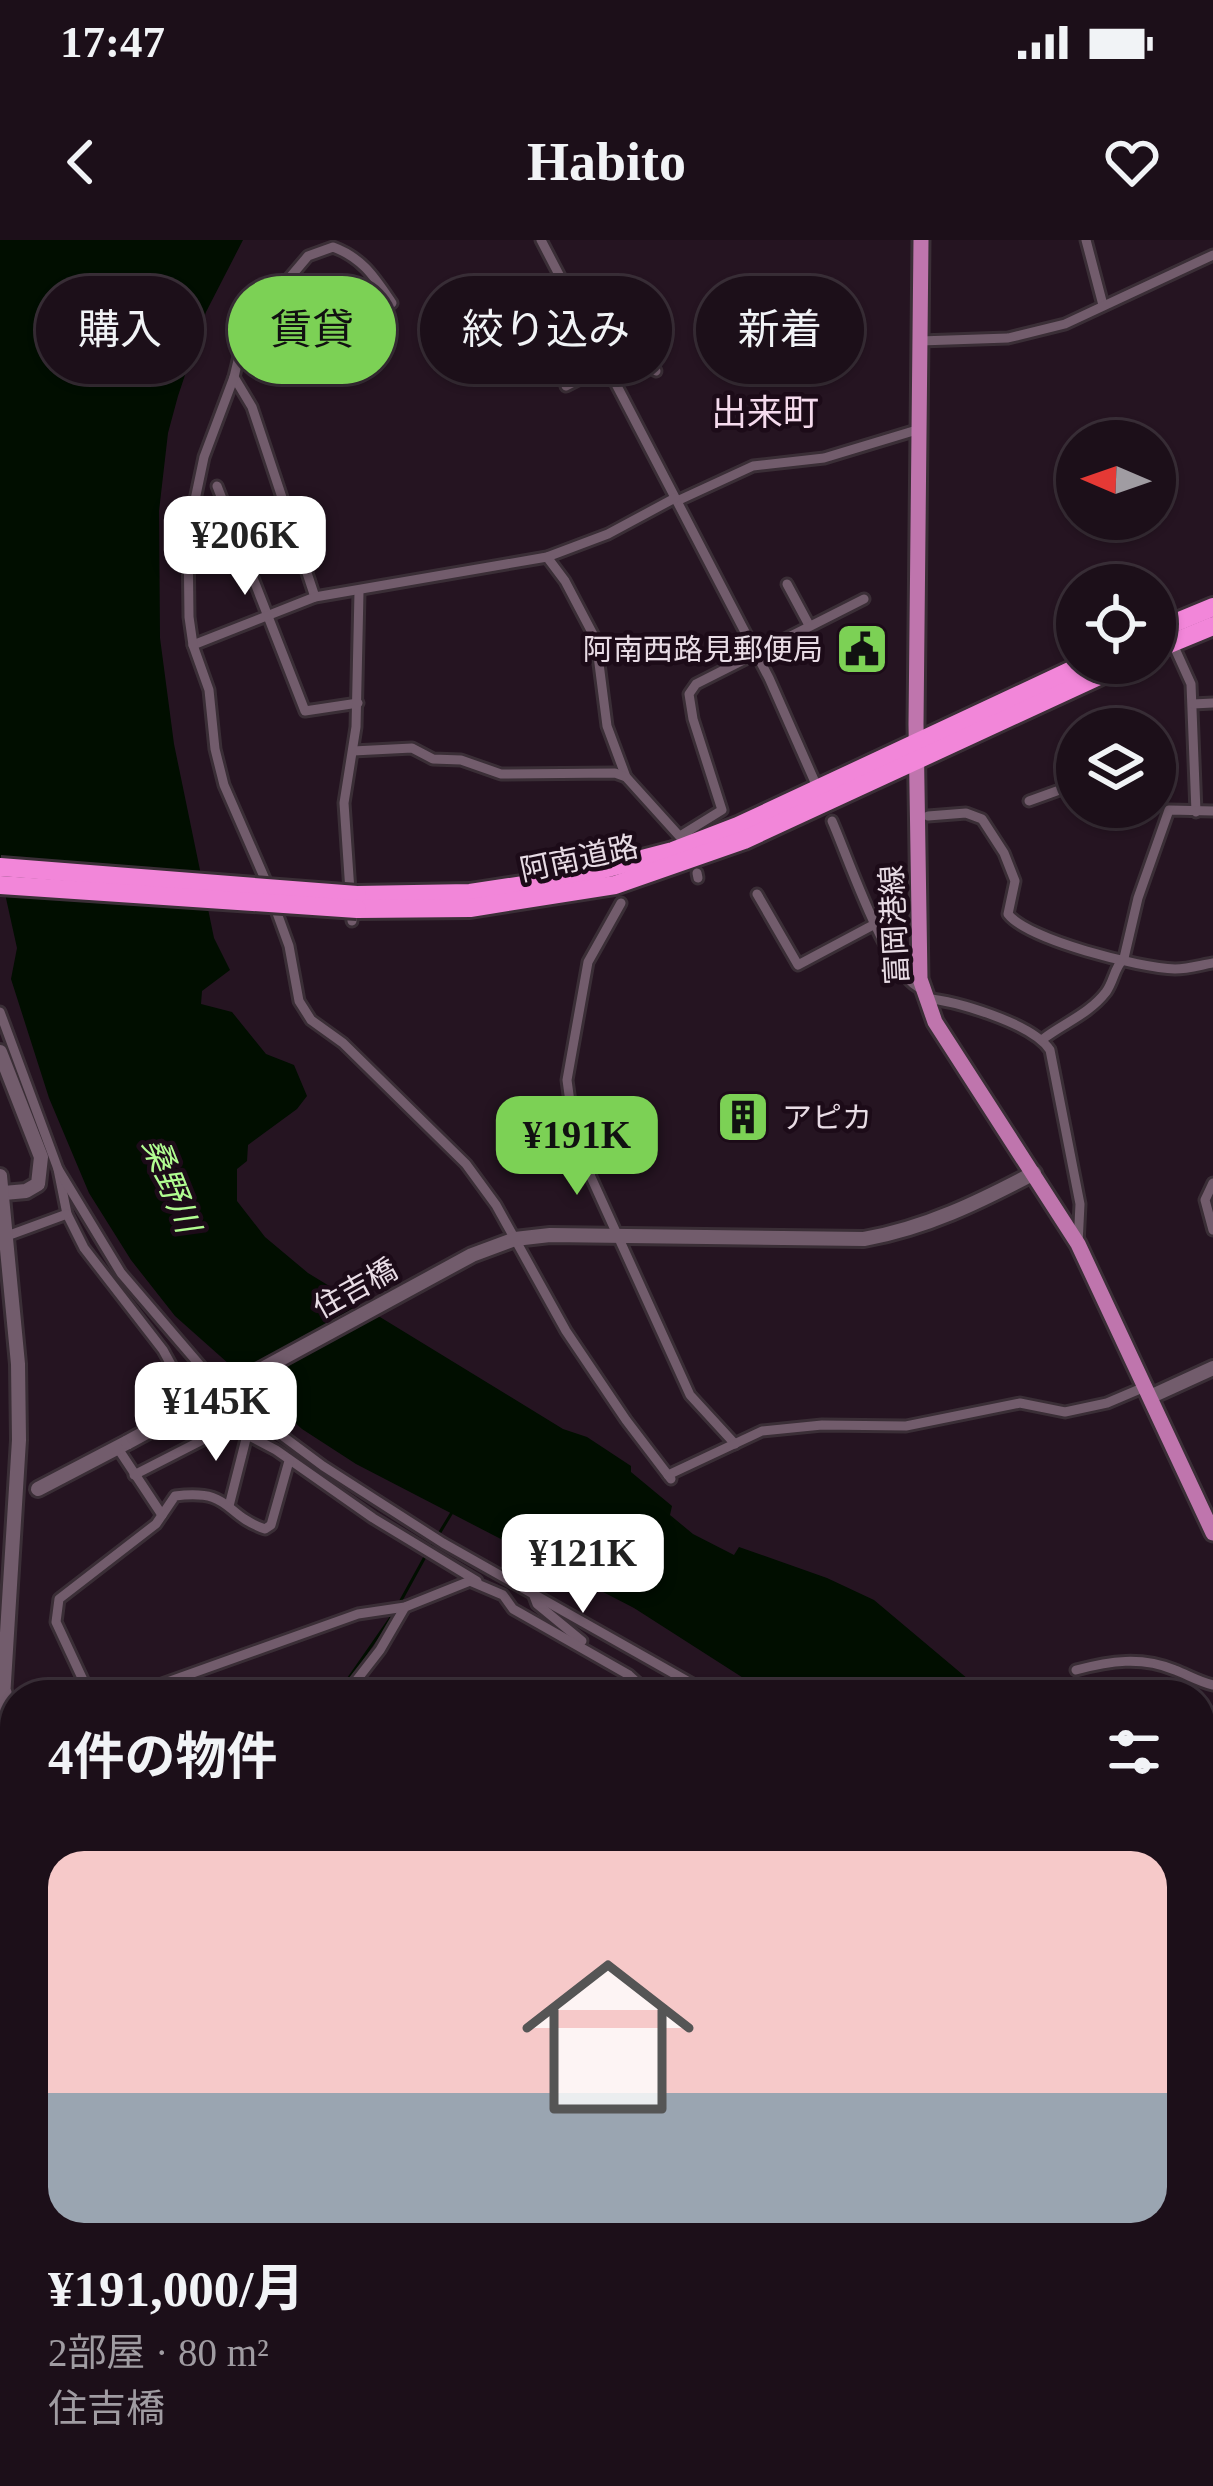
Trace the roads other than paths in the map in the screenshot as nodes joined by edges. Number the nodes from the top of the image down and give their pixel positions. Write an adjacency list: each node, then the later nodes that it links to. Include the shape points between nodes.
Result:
1 (541, 240): 7 (street)
2 (921, 240): 9 (main road, 富岡港線)
3 (1086, 240): 8 (street)
4 (1213, 255): 8 (street)
5 (291, 276): 6 (street, via 308,256 333,247)
6 (373, 276)
7 (560, 276)
8 (1103, 305): 9 (street, via 1008,338)
9 (920, 341): 15 (main road, 富岡港線)
10 (232, 384): 29 (street, via 192,500)
11 (239, 384): 21 (street)
12 (570, 384): 14 (street)
13 (618, 384): 17 (street)
14 (566, 386)
15 (920, 429): 17 (street, via 824,458 753,466); 38 (main road, 富岡港線)
16 (217, 485): 24 (street)
17 (676, 500): 18 (street); 30 (street)
18 (547, 557): 20 (street); 39 (street, via 596,640 607,726)
19 (788, 584): 25 (street)
20 (359, 592): 21 (street); 34 (street)
21 (315, 597): 24 (street)
22 (864, 598): 25 (street)
23 (1213, 608): 27 (highway)
24 (268, 614): 29 (street); 34 (street, via 305,711)
25 (809, 625): 30 (street)
26 (1213, 626): 28 (highway)
27 (1176, 631)
28 (1176, 636)
29 (193, 645): 70 (street, via 209,689 224,784 289,946 299,1001 466,1163)
30 (755, 652): 39 (street, via 689,694 722,810 681,837); 40 (street)
31 (1176, 663): 36 (street, via 1191,683)
32 (1056, 680): 38 (highway, 阿南道路)
33 (1077, 684): 38 (highway, 阿南道路)
34 (358, 703): 37 (street)
35 (1213, 703): 36 (street)
36 (1193, 704): 44 (street)
37 (353, 751): 39 (street, via 412,748 501,774); 53 (street, via 344,803)
38 (916, 752): 40 (highway, 阿南道路); 53 (highway, 阿南道路, via 744,840 615,885 470,908); 57 (main road, 富岡港線)
39 (626, 777)
40 (818, 789): 53 (highway, 阿南道路, via 673,851 608,869)
41 (1056, 791): 42 (street)
42 (1029, 801)
43 (1176, 811): 44 (street)
44 (1196, 812): 45 (street)
45 (1213, 812)
46 (928, 817): 55 (street, via 982,819 1015,881 1008,914 1017,926)
47 (832, 821): 54 (street)
48 (1163, 828): 55 (street)
49 (0, 866): 53 (highway, 阿南道路, bridge)
50 (0, 885): 53 (highway, 阿南道路, bridge)
51 (757, 895): 54 (street, via 798,965)
52 (621, 903): 69 (street, via 588,962 567,1080 591,1177)
53 (356, 908)
54 (875, 923): 57 (street, via 888,954)
55 (1124, 958): 56 (street, via 1167,968); 59 (street, via 1102,996)
56 (1213, 963)
57 (923, 993): 59 (street); 62 (main road, 富岡港線)
58 (0, 1012): 61 (street)
59 (1043, 1040): 71 (street, via 1070,1138 1081,1204)
60 (0, 1052): 65 (street, via 42,1168 38,1184)
61 (58, 1169): 66 (street); 74 (street, via 121,1273)
62 (1034, 1173): 69 (street, via 956,1213 864,1239); 71 (main road, 富岡港線)
63 (0, 1176): 65 (street)
64 (1213, 1183): 67 (street, via 1205,1200)
65 (4, 1193): 68 (street)
66 (67, 1214): 68 (street); 75 (street, via 186,1392)
67 (1213, 1230)
68 (7, 1236): 80 (street)
69 (620, 1236): 70 (street); 78 (street, via 691,1395)
70 (512, 1240): 74 (street, 住吉橋); 78 (street, via 670,1477)
71 (1078, 1244): 73 (main road, 富岡港線)
72 (1213, 1368): 73 (street)
73 (1149, 1391): 78 (street, via 1065,1412 1020,1403 906,1426 762,1431); 86 (main road, 富岡港線)
74 (220, 1392): 77 (street, 住吉橋, bridge); 88 (street)
75 (226, 1424): 76 (street); 81 (street)
76 (247, 1435): 79 (street); 83 (street)
77 (122, 1444): 81 (street); 82 (street, 住吉橋)
78 (735, 1444)
79 (289, 1461): 83 (street, via 271,1525 260,1528); 87 (street)
80 (17, 1474): 82 (street); 84 (street)
81 (134, 1475): 85 (street)
82 (38, 1489): 84 (street, 住吉橋)
83 (229, 1506): 85 (street, via 214,1495 180,1495)
84 (15, 1509): 93 (street)
85 (162, 1515): 94 (street, via 56,1606)
86 (1213, 1533)
87 (477, 1581): 89 (street); 90 (street)
88 (534, 1596): 90 (street); 98 (street)
89 (400, 1607): 92 (street, via 358,1614); 96 (street)
90 (593, 1654): 97 (street)
91 (1076, 1670): 99 (street, via 1128,1660)
92 (180, 1679): 95 (street)
93 (5, 1680)
94 (83, 1680)
95 (177, 1680)
96 (356, 1680)
97 (634, 1680)
98 (685, 1680)
99 (1201, 1680)
100 (0, 2424): 101 (street)
101 (0, 2462)

